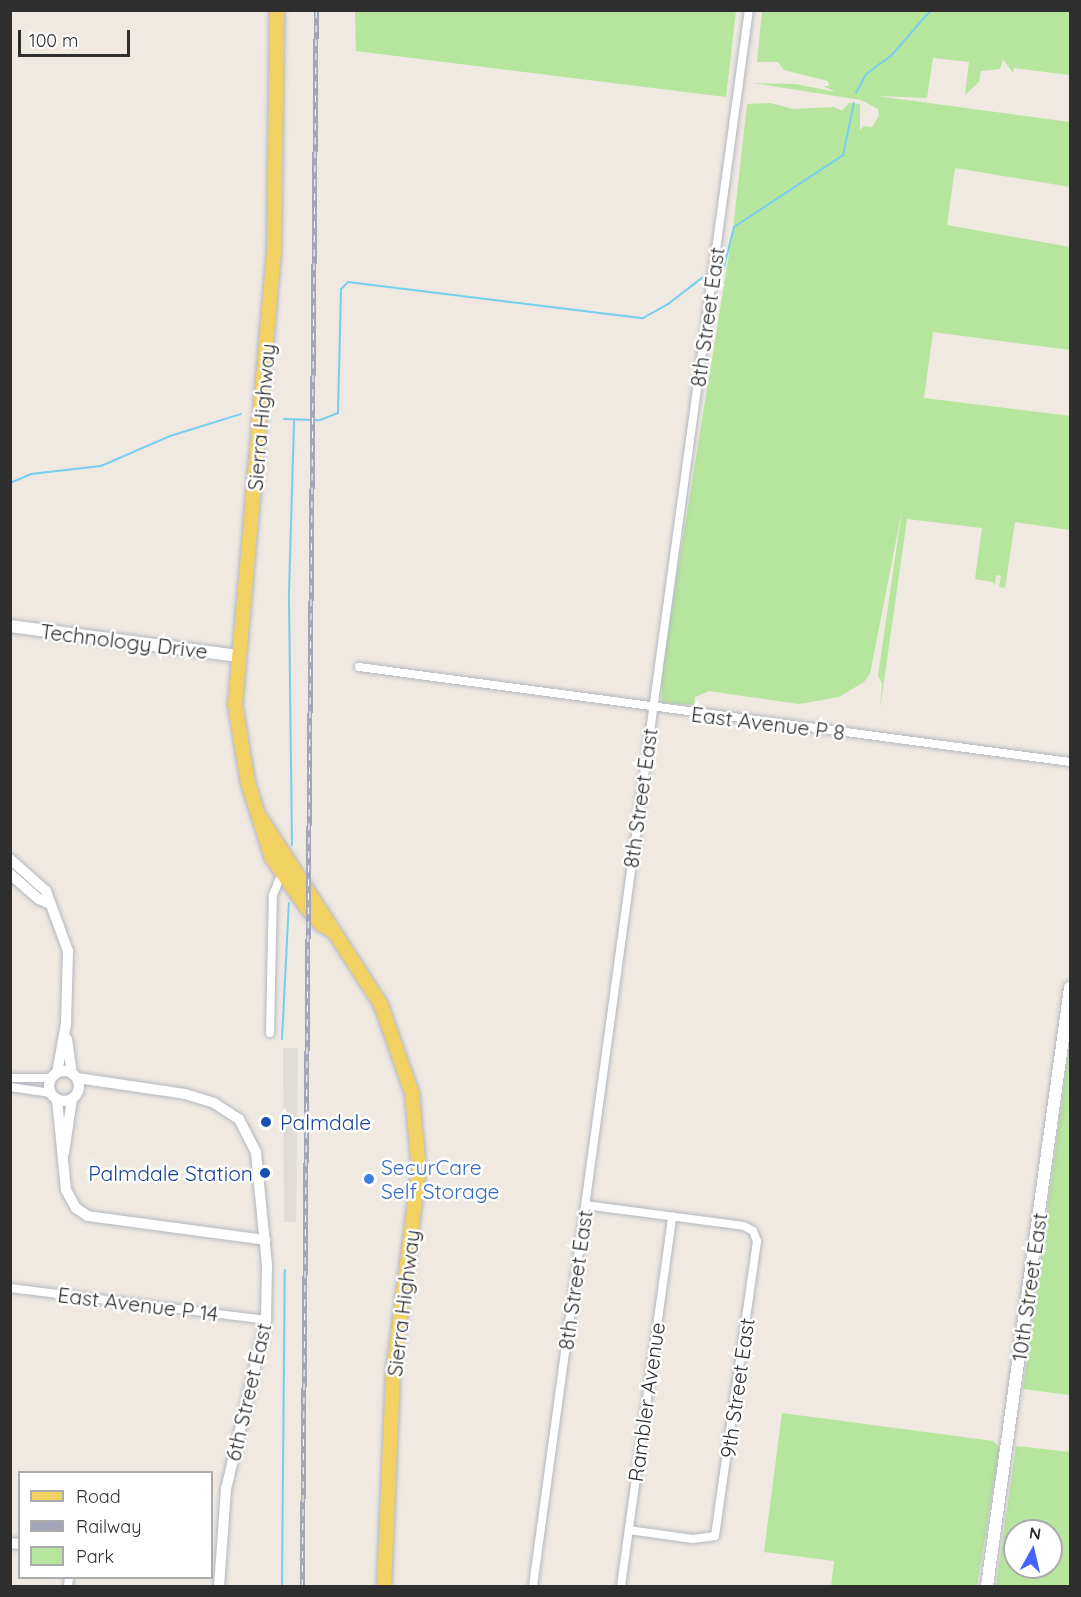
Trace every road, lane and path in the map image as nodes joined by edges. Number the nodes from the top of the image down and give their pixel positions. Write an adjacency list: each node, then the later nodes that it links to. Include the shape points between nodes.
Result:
1 (277, 10): 4 (main road, Sierra Highway, via 269,335)
2 (749, 10): 6 (street, 8th Street East)
3 (10, 626): 4 (main road, Technology Drive)
4 (238, 656): 8 (main road, Sierra Highway, via 237,728 248,783)
5 (359, 668): 6 (street, East Avenue P 8)
6 (653, 708): 7 (street, East Avenue P 8); 24 (street, 8th Street East)
7 (1071, 762)
8 (261, 818): 10 (main road, Sierra Highway, via 263,835); 13 (main road, Sierra Highway)
9 (10, 859): 12 (street, via 46,891)
10 (282, 873): 13 (main road, Sierra Highway, via 322,925); 16 (street, via 273,895)
11 (10, 874): 12 (street)
12 (50, 904): 15 (street, via 68,951)
13 (333, 931): 32 (main road, Sierra Highway, via 381,1005 401,1053 417,1130 415,1207 387,1439)
14 (1071, 988): 35 (main road, 10th Street East)
15 (66, 1024): 17 (street); 18 (street)
16 (270, 1033)
17 (54, 1076): 18 (street, 6th Street East); 19 (street); 21 (street)
18 (74, 1076): 22 (street, via 79,1087); 26 (street, 6th Street East, via 203,1098 239,1119 256,1154)
19 (10, 1078)
20 (10, 1087): 21 (street)
21 (54, 1096): 22 (street); 23 (street)
22 (72, 1099): 23 (street)
23 (64, 1153): 26 (street, via 69,1199 88,1216)
24 (585, 1205): 25 (street); 33 (street, 8th Street East)
25 (672, 1217): 29 (street, Rambler Avenue); 29 (street, 9th Street East, via 744,1226 753,1231 757,1241 718,1529 707,1540)
26 (265, 1240): 28 (street, 6th Street East)
27 (10, 1288): 28 (street, East Avenue P 14)
28 (266, 1320): 30 (street, 6th Street East, via 226,1489)
29 (629, 1530): 34 (street, Rambler Avenue)
30 (215, 1568): 31 (street, 6th Street East)
31 (219, 1587)
32 (384, 1587)
33 (533, 1587)
34 (621, 1587)
35 (987, 1587)

